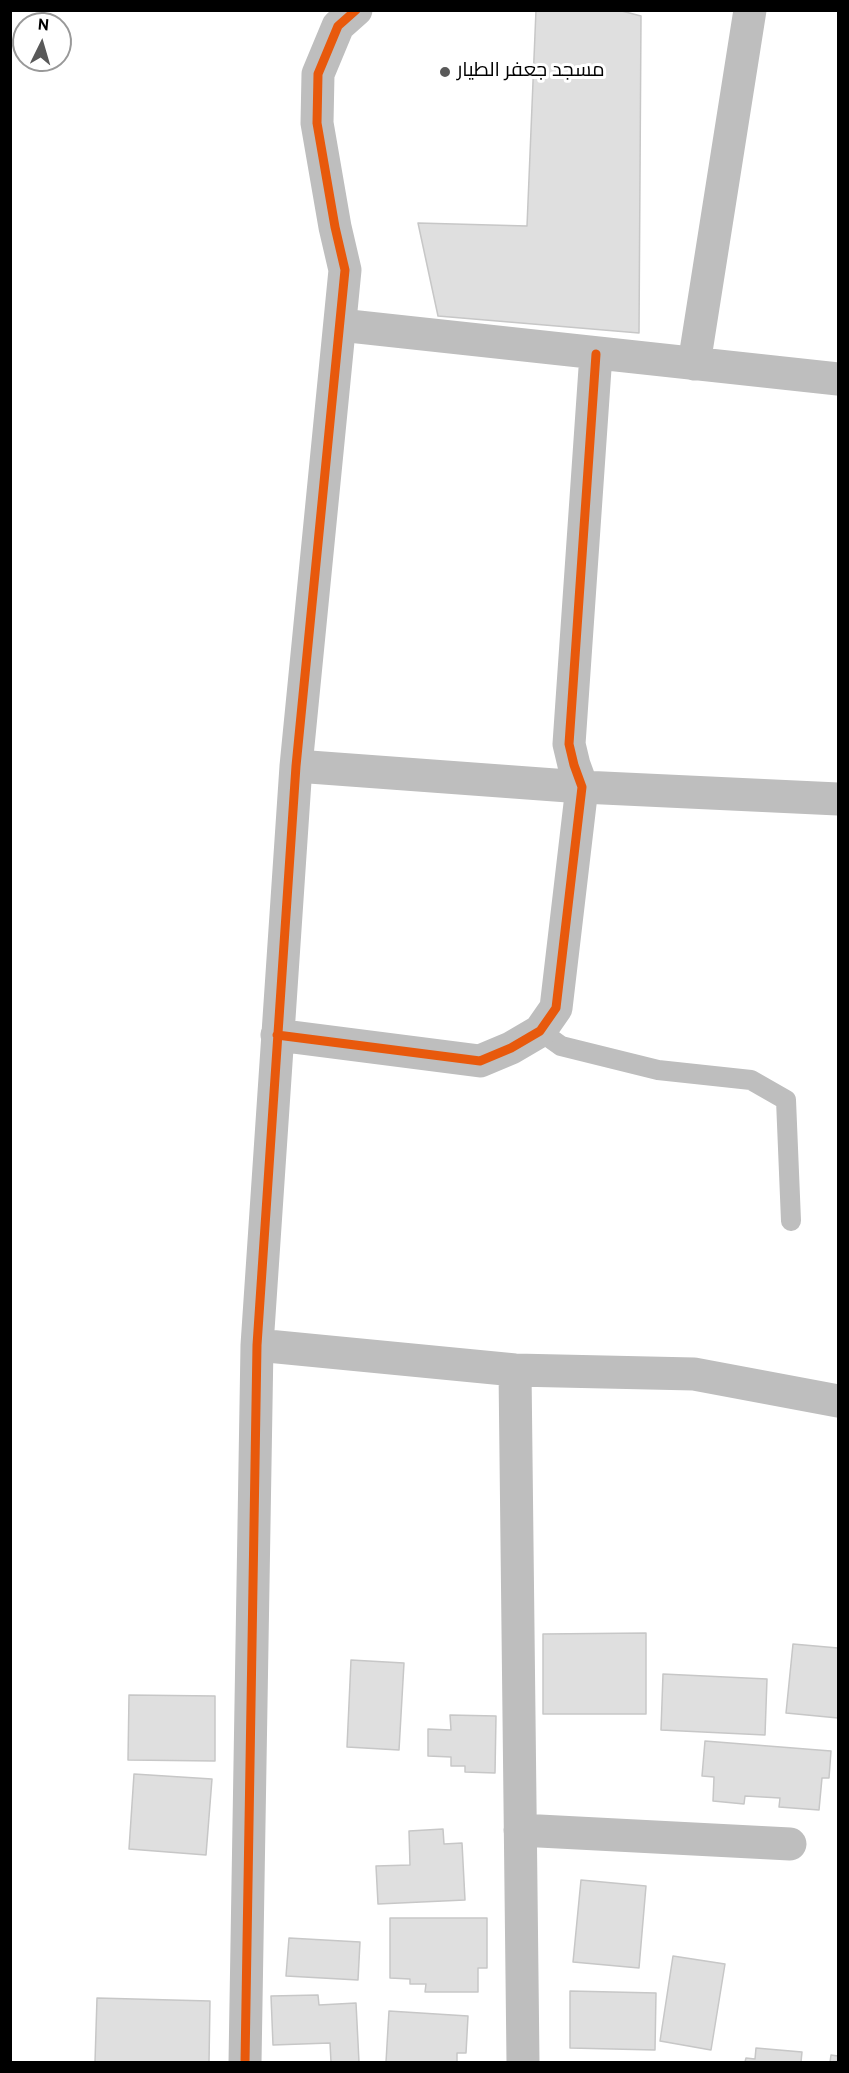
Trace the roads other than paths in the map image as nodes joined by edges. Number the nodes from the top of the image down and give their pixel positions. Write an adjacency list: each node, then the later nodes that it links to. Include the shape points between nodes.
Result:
1 (750, 10): 5 (street)
2 (337, 16): 3 (street, via 318,74 317,123 345,270)
3 (340, 325): 4 (street); 7 (street)
4 (596, 354): 5 (street); 8 (street, via 569,744)
5 (694, 364): 6 (street)
6 (838, 379)
7 (296, 766): 8 (street); 11 (street)
8 (582, 787): 9 (street); 10 (street, via 556,1008)
9 (838, 799)
10 (540, 1031): 11 (street, via 480,1061); 12 (lane, via 561,1046 658,1070 751,1080 786,1100)
11 (277, 1035): 13 (street)
12 (791, 1221)
13 (257, 1345): 14 (street); 18 (street)
14 (515, 1370): 15 (street, via 694,1374); 16 (street)
15 (838, 1401)
16 (520, 1830): 17 (street); 19 (street)
17 (789, 1844)
18 (245, 2062)
19 (523, 2062)

